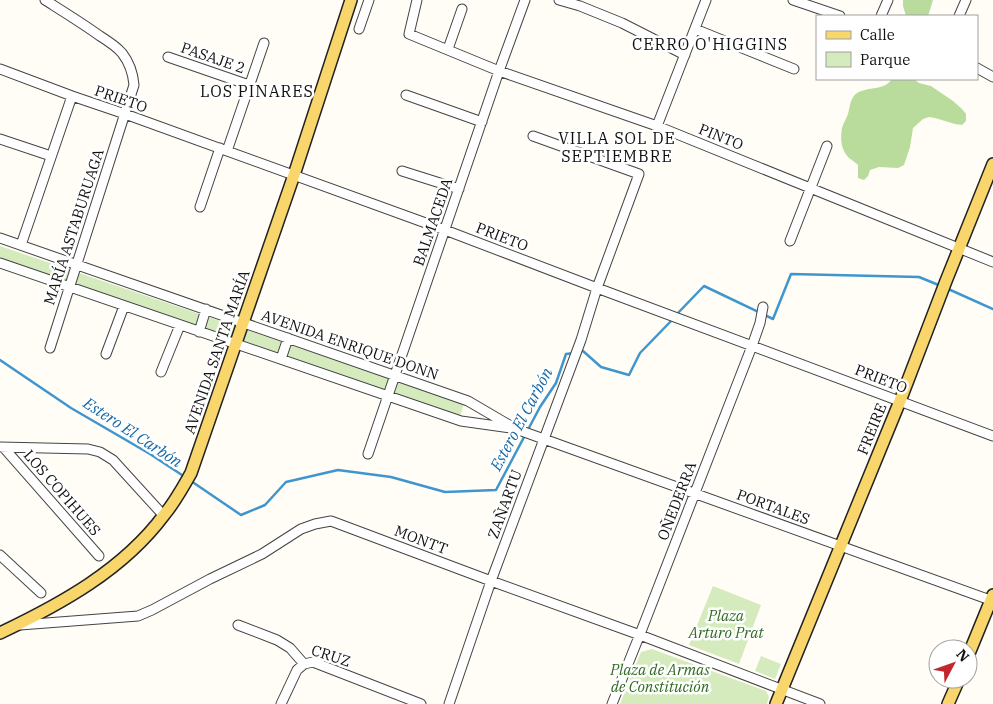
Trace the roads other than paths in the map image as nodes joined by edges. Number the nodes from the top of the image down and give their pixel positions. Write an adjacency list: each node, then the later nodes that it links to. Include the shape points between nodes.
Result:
1 (45, 0): 29 (street, MARÍA ASTABURUAGA, via 117,47 126,59 134,85)
2 (351, 0): 39 (main road, AVENIDA SANTA MARÍA)
3 (369, 0): 15 (street)
4 (417, 0): 18 (street, PINTO, via 409,34)
5 (525, 0): 24 (street, BALMACEDA)
6 (558, 0): 19 (street, via 622,23)
7 (706, 0): 16 (street)
8 (793, 0): 12 (street)
9 (888, 0): 13 (street)
10 (966, 0): 14 (street)
11 (462, 9): 18 (street)
12 (837, 15)
13 (881, 15)
14 (959, 15)
15 (359, 29)
16 (695, 29): 19 (street); 22 (street)
17 (264, 43): 26 (street)
18 (448, 49): 24 (street, PINTO)
19 (684, 55): 31 (street)
20 (168, 57): 26 (street, PASAJE 2)
21 (0, 69): 28 (street, PRIETO)
22 (794, 69)
23 (978, 69): 25 (street)
24 (499, 71): 30 (street, BALMACEDA); 31 (street, PINTO)
25 (993, 77)
26 (249, 85): 35 (street)
27 (406, 95): 30 (street)
28 (72, 96): 29 (street, PRIETO); 36 (street)
29 (125, 114): 35 (street, PRIETO); 50 (street, MARÍA ASTABURUAGA)
30 (482, 122): 41 (street, BALMACEDA)
31 (657, 126): 40 (street, PINTO)
32 (533, 136): 52 (street, ZAÑARTU, via 638,174)
33 (0, 139): 36 (street)
34 (827, 146): 40 (street)
35 (223, 150): 39 (street, PRIETO); 42 (street)
36 (51, 156): 46 (street)
37 (993, 164): 47 (main road, FREIRE)
38 (402, 171): 41 (street)
39 (294, 174): 43 (street, PRIETO); 56 (main road, AVENIDA SANTA MARÍA)
40 (811, 188): 45 (street); 47 (street, PINTO)
41 (459, 189): 43 (street, BALMACEDA)
42 (200, 207)
43 (445, 230): 52 (street, PRIETO); 66 (street, BALMACEDA)
44 (0, 238): 46 (street, AVENIDA ENRIQUE DONN)
45 (790, 241)
46 (21, 245): 50 (street, AVENIDA ENRIQUE DONN)
47 (959, 248): 48 (street, PINTO); 68 (main road, FREIRE)
48 (993, 262)
49 (0, 263): 51 (street, AVENIDA ENRIQUE DONN)
50 (77, 264): 51 (street, MARÍA ASTABURUAGA); 55 (street, AVENIDA ENRIQUE DONN)
51 (69, 287): 53 (street, AVENIDA ENRIQUE DONN); 62 (street, MARÍA ASTABURUAGA)
52 (597, 288): 61 (street, PRIETO); 73 (street, ZAÑARTU, via 574,358)
53 (124, 306): 57 (street, AVENIDA ENRIQUE DONN); 63 (street)
54 (763, 307): 61 (street, OÑEDERRA)
55 (206, 309): 56 (street, AVENIDA ENRIQUE DONN); 58 (street)
56 (243, 322): 59 (street, AVENIDA ENRIQUE DONN); 60 (main road, AVENIDA SANTA MARÍA)
57 (180, 325): 58 (street, AVENIDA ENRIQUE DONN); 65 (street)
58 (199, 332): 60 (street, AVENIDA ENRIQUE DONN)
59 (288, 338): 64 (street); 66 (street, AVENIDA ENRIQUE DONN)
60 (235, 344): 64 (street, AVENIDA ENRIQUE DONN); 77 (main road, AVENIDA SANTA MARÍA, via 191,473)
61 (752, 346): 68 (street, PRIETO); 76 (street, OÑEDERRA)
62 (50, 348)
63 (106, 354)
64 (280, 359): 67 (street, AVENIDA ENRIQUE DONN)
65 (162, 372)
66 (395, 376): 67 (street, BALMACEDA); 69 (street, AVENIDA ENRIQUE DONN, via 468,401)
67 (388, 396): 70 (street, AVENIDA ENRIQUE DONN); 75 (street, BALMACEDA)
68 (900, 401): 72 (street, PRIETO); 78 (main road, FREIRE)
69 (481, 409): 70 (street, via 482,417); 71 (street, AVENIDA ENRIQUE DONN)
70 (474, 424): 71 (street, AVENIDA ENRIQUE DONN)
71 (516, 429): 73 (street, AVENIDA ENRIQUE DONN)
72 (993, 436)
73 (540, 438): 76 (street, PORTALES); 81 (street, ZAÑARTU)
74 (2, 448): 77 (street, via 88,449 100,452 113,460); 80 (street, LOS COPIHUES)
75 (368, 454)
76 (695, 493): 78 (street, PORTALES); 87 (street, OÑEDERRA)
77 (164, 516): 84 (main road, AVENIDA SANTA MARÍA, via 136,548 102,575 53,607)
78 (841, 546): 83 (street, PORTALES); 91 (main road, FREIRE)
79 (0, 555): 82 (street)
80 (99, 556)
81 (491, 581): 84 (street, MONTT, via 331,521 301,529 262,554 138,616); 87 (street, MONTT); 94 (street, ZAÑARTU)
82 (41, 593)
83 (992, 598): 88 (main road)
84 (15, 626): 86 (main road, AVENIDA SANTA MARÍA)
85 (238, 626): 89 (street, CRUZ, via 277,640 290,648)
86 (0, 632)
87 (640, 635): 91 (street, MONTT); 95 (street, OÑEDERRA)
88 (975, 639)
89 (304, 664): 92 (street, via 297,670); 93 (street, CRUZ, via 313,662)
90 (955, 689): 98 (main road)
91 (782, 690): 96 (main road, FREIRE); 97 (street, MONTT)
92 (281, 704)
93 (421, 704)
94 (449, 704)
95 (612, 704)
96 (776, 704)
97 (820, 704)
98 (948, 704)

